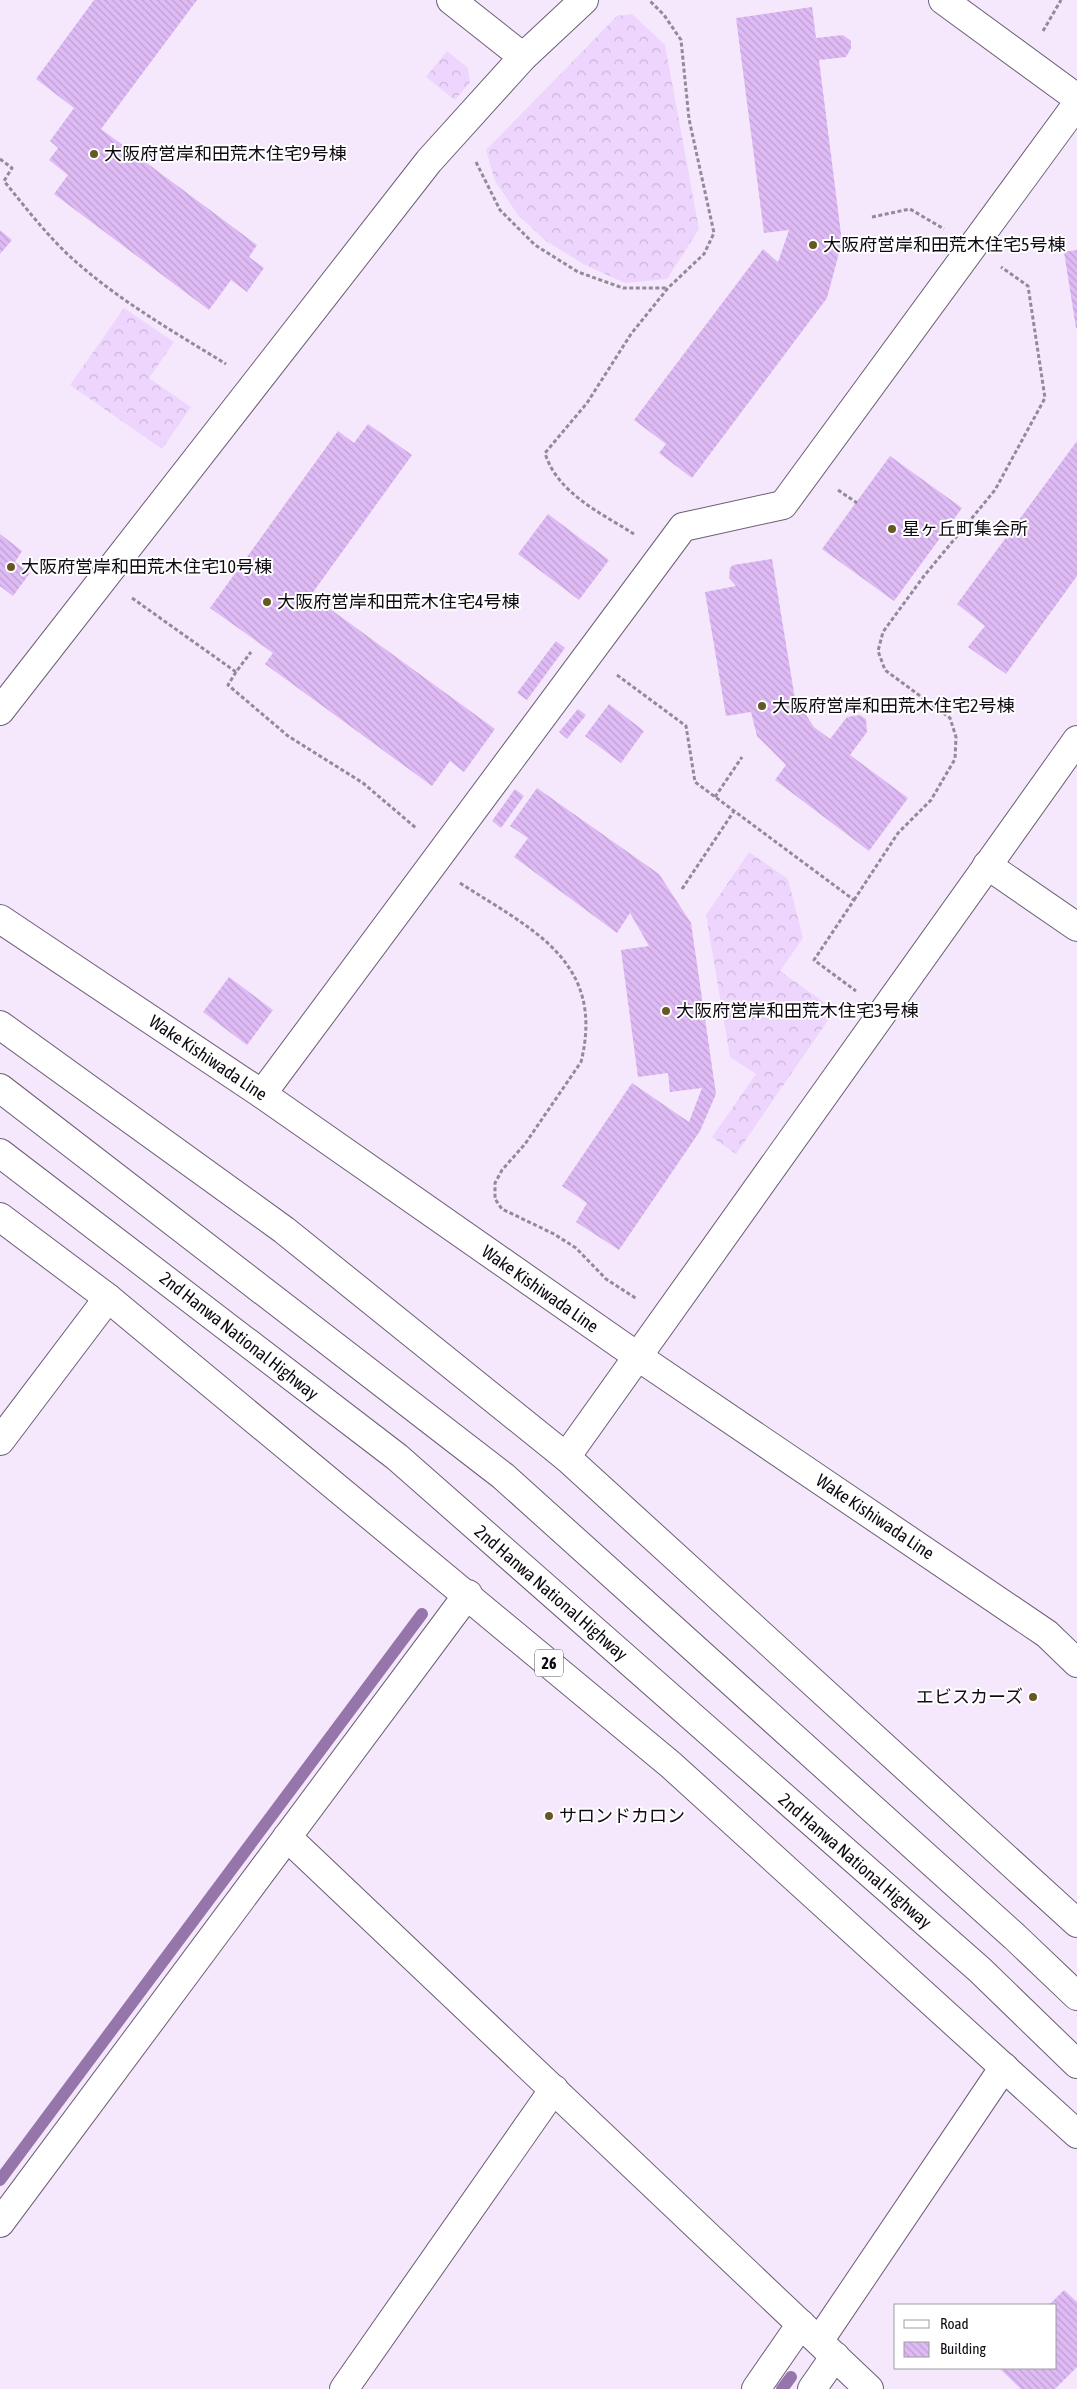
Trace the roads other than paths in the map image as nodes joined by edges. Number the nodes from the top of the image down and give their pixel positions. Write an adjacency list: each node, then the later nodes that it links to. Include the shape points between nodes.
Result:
1 (451, 0): 4 (main road)
2 (584, 0): 4 (main road)
3 (943, 0): 5 (main road)
4 (523, 57): 7 (main road, via 429,161)
5 (1077, 98)
6 (1077, 104): 14 (main road, via 783,504 683,527)
7 (0, 711)
8 (1077, 740): 9 (main road)
9 (987, 865): 11 (main road); 18 (main road)
10 (0, 919): 14 (main road, Wake Kishiwada Line)
11 (1077, 927)
12 (0, 1025): 20 (main road, via 284,1230)
13 (0, 1088): 25 (main road, via 502,1476)
14 (262, 1094): 18 (main road, Wake Kishiwada Line)
15 (0, 1153): 26 (main road, 2nd Hanwa National Highway, via 397,1458 980,1970)
16 (0, 1217): 17 (main road, 26)
17 (108, 1298): 19 (main road); 21 (main road, 26)
18 (637, 1356): 20 (main road); 22 (main road, Wake Kishiwada Line, via 1047,1634)
19 (0, 1441)
20 (566, 1457): 24 (main road)
21 (468, 1594): 23 (main road); 27 (main road, 26, via 671,1765)
22 (1077, 1663)
23 (287, 1837): 28 (main road); 30 (main road)
24 (1077, 1923)
25 (1077, 1996)
26 (1077, 2064)
27 (1004, 2067): 29 (main road, 26); 31 (main road)
28 (554, 2090): 31 (main road); 32 (main road)
29 (1077, 2134)
30 (0, 2223)
31 (818, 2341): 33 (main road); 34 (main road); 35 (main road)
32 (344, 2389)
33 (756, 2389)
34 (812, 2389)
35 (869, 2389)

